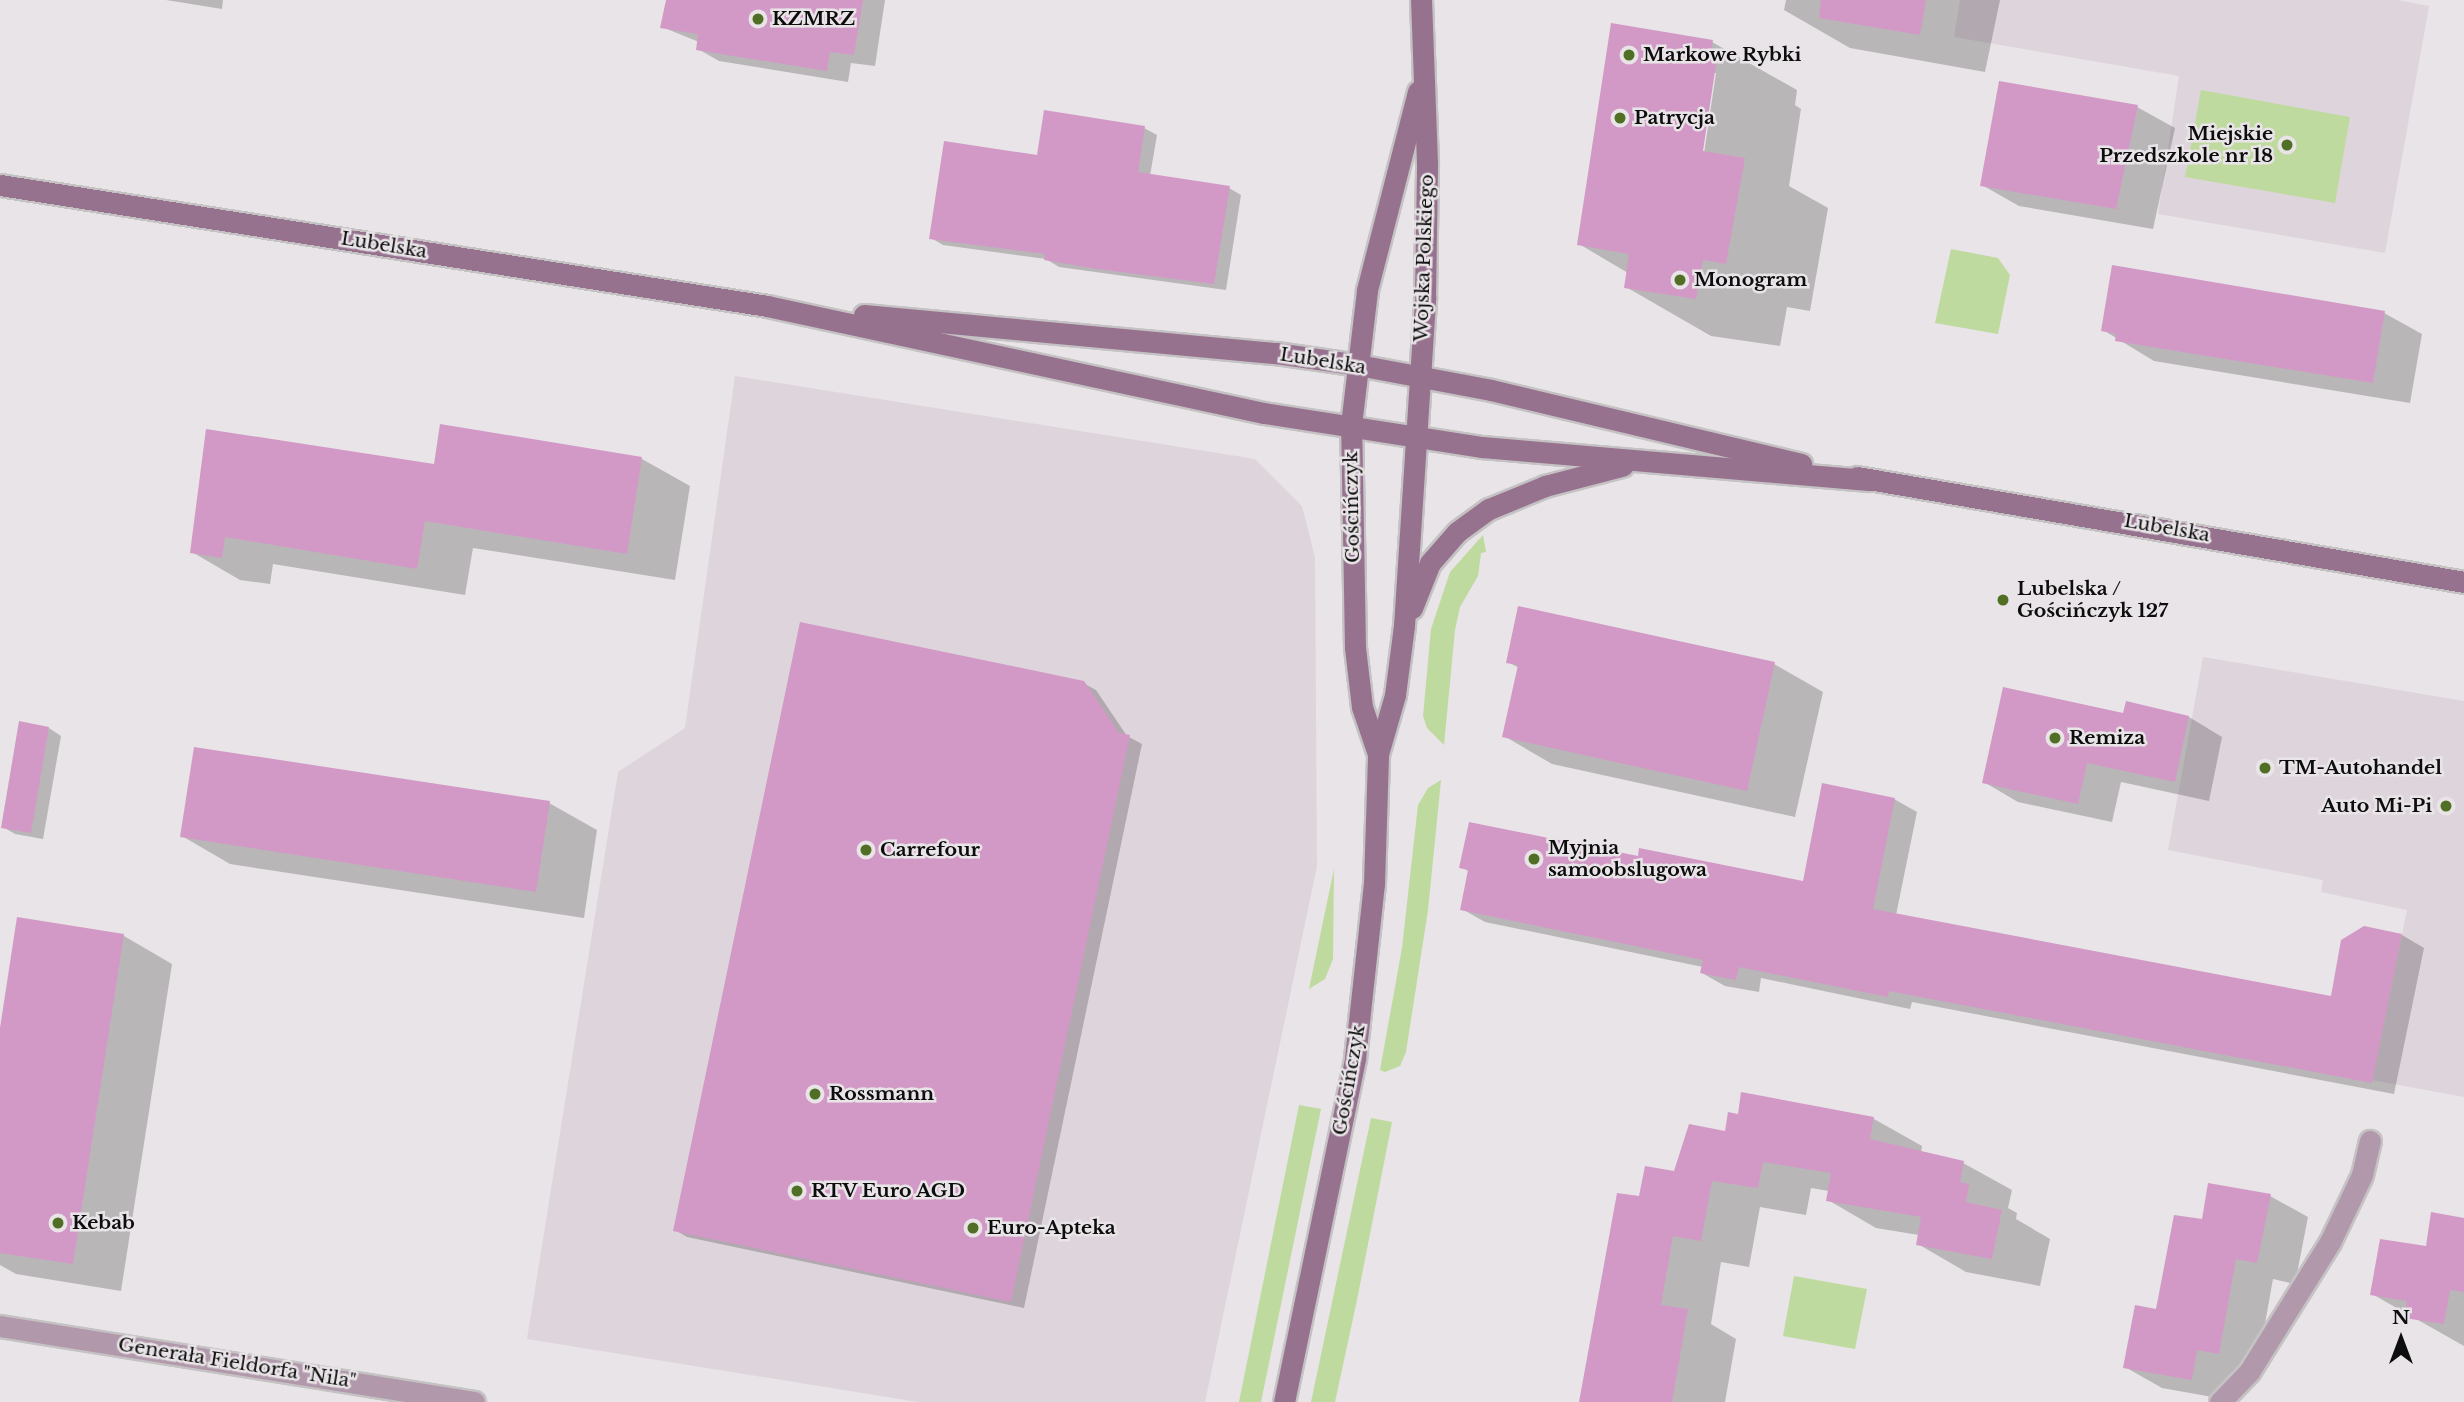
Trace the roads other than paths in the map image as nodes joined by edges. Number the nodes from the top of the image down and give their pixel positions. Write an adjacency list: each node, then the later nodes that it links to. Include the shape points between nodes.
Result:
1 (1421, 0): 2 (main road, Wojska Polskiego)
2 (1421, 79): 5 (main road, Wojska Polskiego, via 1367,290); 6 (main road, Wojska Polskiego, via 1427,163)
3 (0, 185): 4 (main road, Lubelska)
4 (767, 306): 5 (main road, Lubelska, via 1276,353); 7 (main road, Lubelska, via 1264,413)
5 (1359, 366): 6 (main road, Lubelska); 7 (main road, Wojska Polskiego)
6 (1419, 378): 8 (main road, Wojska Polskiego); 10 (main road, Lubelska, via 1491,390)
7 (1351, 425): 8 (main road, Lubelska); 14 (main road, Gościńczyk, via 1355,647 1362,707)
8 (1416, 436): 9 (main road, Lubelska); 11 (main road, Wojska Polskiego)
9 (1637, 462): 10 (main road, Lubelska); 13 (main road, Gościńczyk, via 1545,486 1489,509 1457,532 1430,563)
10 (1869, 480): 12 (main road, Lubelska, via 2154,525)
11 (1413, 499): 13 (main road, Gościńczyk)
12 (2464, 582)
13 (1404, 626): 14 (main road, Gościńczyk, via 1395,695)
14 (1378, 754): 18 (main road, Gościńczyk, via 1374,884 1355,1058)
15 (2370, 1141): 19 (street, via 2362,1175 2330,1242 2249,1372)
16 (0, 1326): 17 (street, Generała Fieldorfa "Nila")
17 (474, 1402)
18 (1284, 1402)
19 (2220, 1402)

